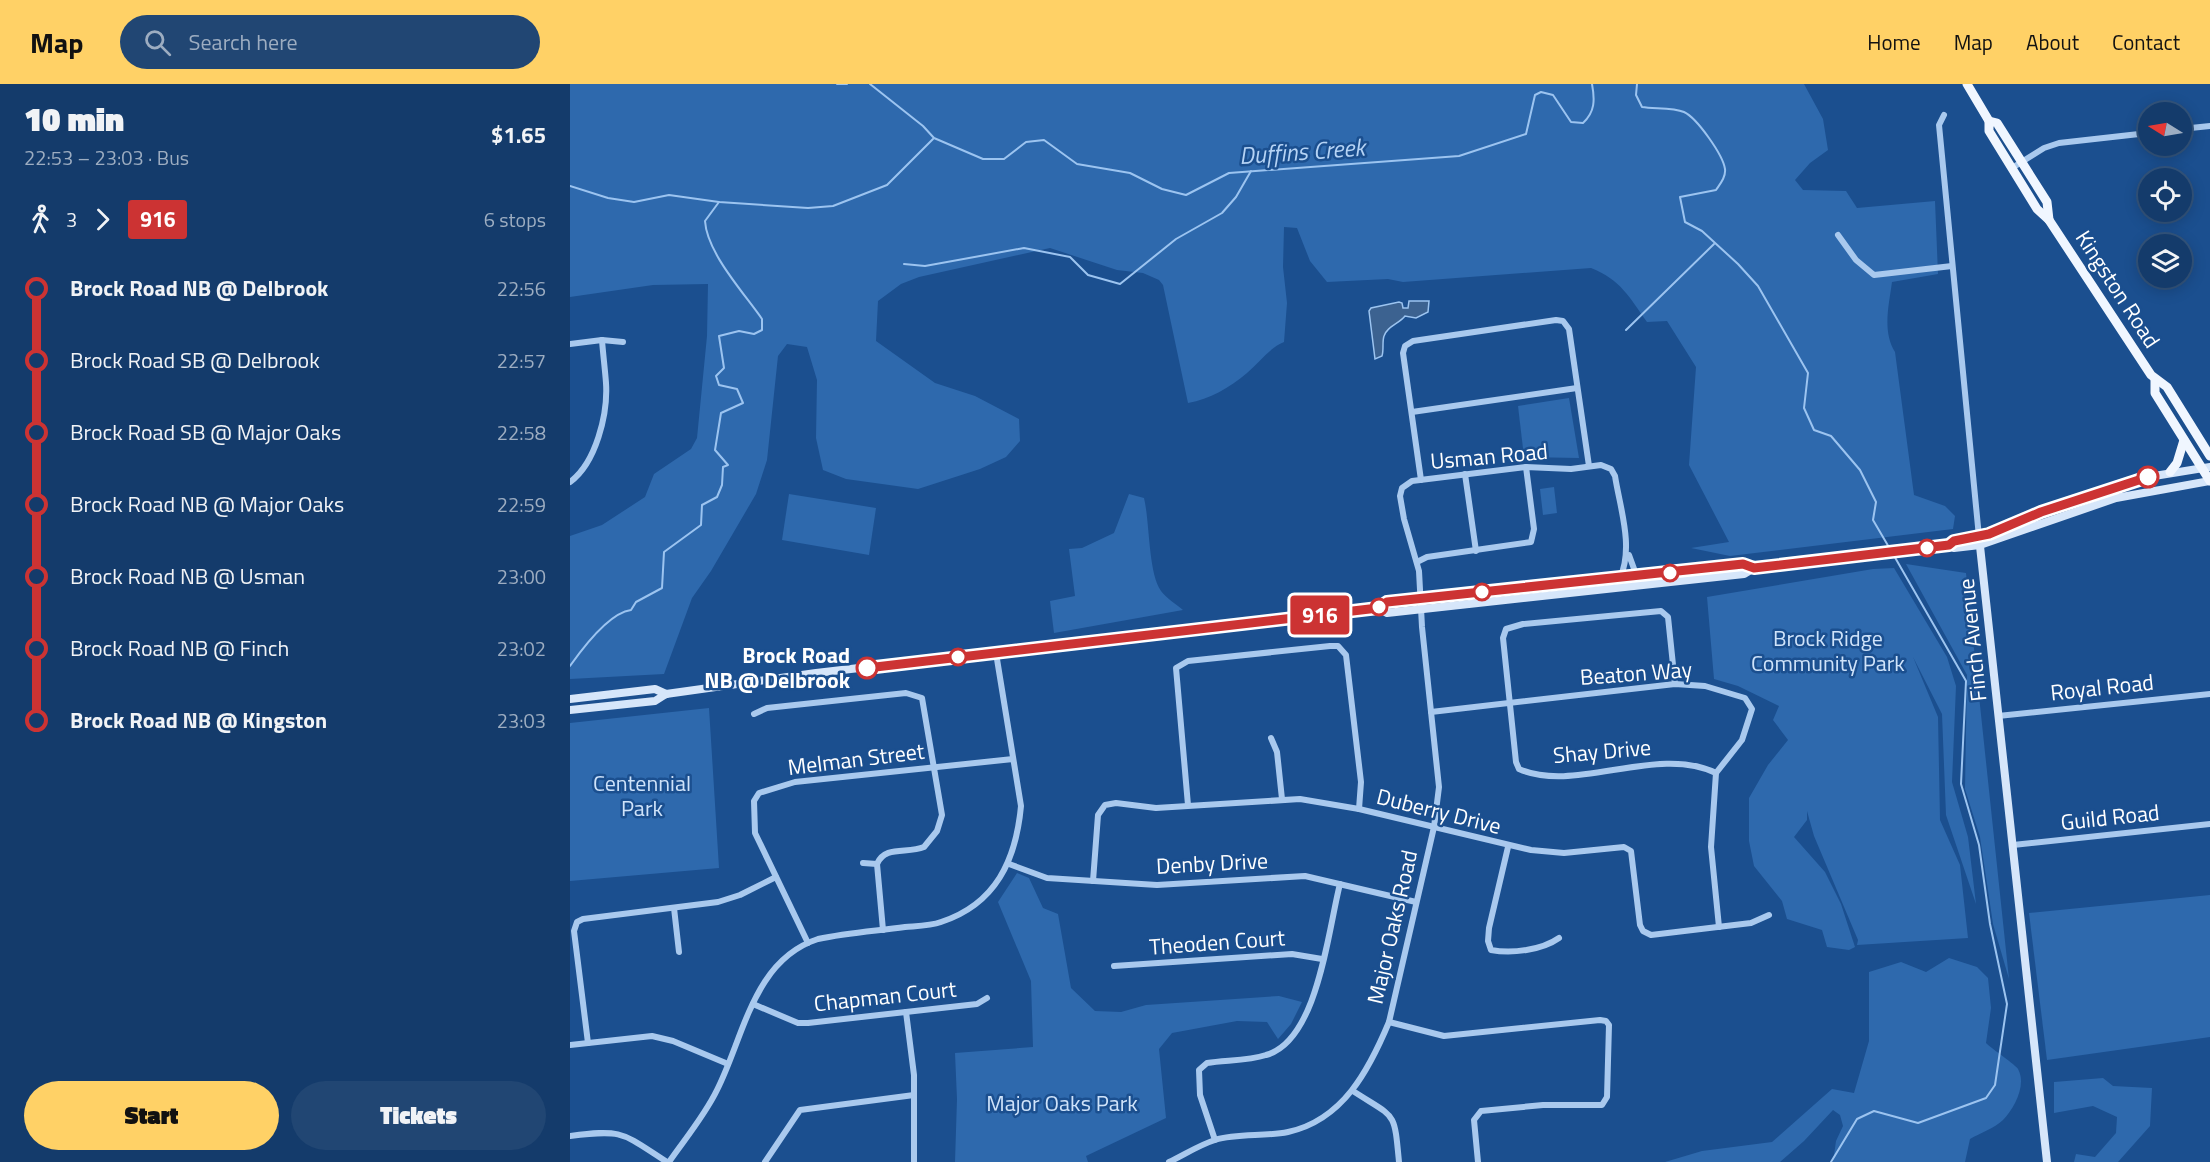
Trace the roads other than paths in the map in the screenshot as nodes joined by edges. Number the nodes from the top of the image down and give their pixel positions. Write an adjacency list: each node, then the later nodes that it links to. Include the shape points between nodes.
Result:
1 (1967, 84): 3 (main road, Kingston Road)
2 (1944, 114): 11 (street, Finch Avenue, via 1939,125)
3 (1989, 121): 7 (main road, Kingston Road, via 1997,123); 8 (main road, Kingston Road, via 1989,131)
4 (2210, 126): 5 (street)
5 (2192, 128)
6 (2138, 134): 7 (street, via 2059,143)
7 (2022, 162): 8 (street); 9 (main road, Kingston Road, via 2047,202)
8 (2012, 168): 9 (main road, Kingston Road, via 2037,209)
9 (2049, 220): 15 (main road, Kingston Road)
10 (1838, 235): 11 (street, via 1856,260 1874,275)
11 (1952, 266): 28 (street, Finch Avenue)
12 (602, 340): 13 (street); 14 (street); 27 (street, via 606,383 602,423 588,461)
13 (623, 342)
14 (570, 344)
15 (2155, 380): 18 (main road, Kingston Road, via 2155,393); 19 (main road, Kingston Road, via 2166,387)
16 (1577, 388): 17 (street); 17 (street, via 1569,329 1560,320 1424,339 1408,343 1403,349); 20 (street)
17 (1412, 412): 25 (street)
18 (2184, 440): 22 (main road, Kingston Road); 23 (main road)
19 (2210, 456)
20 (1589, 466): 21 (street, Usman Road); 29 (street, Usman Road, via 1605,465 1614,471)
21 (1526, 467): 24 (street, Usman Road); 30 (street, via 1534,529 1531,542)
22 (2206, 467): 23 (main road); 26 (main road, Kingston Road)
23 (2170, 472): 28 (main road, via 2083,497)
24 (1465, 474): 25 (street, Usman Road); 30 (street)
25 (1421, 480): 31 (street, Usman Road, via 1404,484 1400,496)
26 (2210, 481): 28 (main road, via 2116,498)
27 (570, 482)
28 (1980, 541): 32 (main road, via 1954,548 1949,545); 48 (main road, Finch Avenue)
29 (1626, 548): 33 (street, Usman Road); 34 (street, Usman Road, via 1626,564)
30 (1476, 551): 31 (street, via 1427,557)
31 (1417, 562): 36 (street, Major Oaks Road)
32 (1754, 568): 33 (main road, via 1743,564); 35 (main road, via 1743,574)
33 (1637, 577): 34 (main road); 35 (main road)
34 (1620, 578): 36 (main road)
35 (1626, 589): 38 (main road)
36 (1421, 599): 37 (main road, via 1387,602); 38 (street, Major Oaks Road)
37 (1378, 608): 38 (main road, via 1387,613); 39 (main road)
38 (1421, 610): 46 (street, Major Oaks Road)
39 (996, 653): 41 (main road); 50 (street)
40 (1675, 684): 44 (street, Beaton Way); 44 (street, Shay Drive, via 1668,617 1661,611 1523,624 1506,629 1503,638); 52 (street, Beaton Way, via 1705,686 1745,698 1752,709 1742,740)
41 (666, 694): 43 (main road, via 655,689); 45 (main road, via 655,701)
42 (2210, 694): 48 (street, Royal Road)
43 (570, 699)
44 (1510, 704): 46 (street, Beaton Way); 52 (street, Shay Drive, via 1516,762 1525,772 1561,775 1689,763)
45 (570, 710)
46 (1431, 712): 57 (street, Major Oaks Road, via 1439,787)
47 (754, 714): 51 (street, via 767,708 916,694 922,698)
48 (1998, 716): 58 (main road, Finch Avenue)
49 (1270, 738): 53 (street, via 1276,752)
50 (1013, 759): 51 (street, Melman Street); 62 (street, via 1021,806)
51 (934, 767): 61 (street, via 942,815 937,831 924,847 885,852); 63 (street, Melman Street, via 795,782 759,794 754,801 755,833)
52 (1716, 773): 69 (street, via 1711,847)
53 (1282, 799): 54 (street, Duberry Drive); 55 (street, Duberry Drive, via 1320,800)
54 (1188, 805): 55 (street, via 1176,668 1188,661 1338,646 1346,655 1360,782); 64 (street, Duberry Drive, via 1106,805 1098,815)
55 (1359, 809): 57 (street, Duberry Drive)
56 (2210, 824): 58 (street, Guild Road)
57 (1434, 827): 59 (street, Duberry Drive); 66 (street, Major Oaks Road)
58 (2013, 845): 93 (main road, Finch Avenue)
59 (1508, 847): 69 (street, Duberry Drive, via 1564,854 1624,847 1631,851 1642,931 1651,935); 71 (street, via 1489,928 1491,950 1548,946)
60 (862, 863): 61 (street)
61 (877, 864): 70 (street)
62 (1010, 864): 64 (street, Denby Drive, via 1047,878); 70 (street, via 997,884 958,915 940,923)
63 (776, 877): 67 (street, via 718,902); 72 (street, Melman Street)
64 (1093, 881): 65 (street, Denby Drive, via 1157,885 1305,876)
65 (1340, 884): 66 (street, Denby Drive); 74 (street)
66 (1416, 902): 79 (street, Major Oaks Road)
67 (674, 908): 73 (street); 80 (street, via 576,922)
68 (1769, 915): 69 (street, Duberry Drive, via 1751,923)
69 (1719, 927)
70 (883, 930): 72 (street)
71 (1559, 938)
72 (808, 943): 77 (street, via 771,972)
73 (679, 952)
74 (1322, 960): 75 (street, Theoden Court, via 1292,954); 86 (street, via 1312,1004 1291,1041 1266,1055 1207,1063 1200,1070 1200,1095)
75 (1114, 966)
76 (987, 998): 78 (street, Chapman Court, via 977,1004)
77 (753, 1004): 78 (street, Chapman Court, via 798,1023); 82 (street)
78 (906, 1012): 84 (street)
79 (1389, 1022): 83 (street, Major Oaks Road); 92 (street, via 1444,1036 1600,1020 1609,1025 1607,1097 1602,1105 1481,1111 1474,1120)
80 (588, 1043): 81 (street); 82 (street, via 652,1036)
81 (570, 1045)
82 (728, 1064): 87 (street, via 717,1090)
83 (1353, 1091): 86 (street, Major Oaks Road, via 1335,1110 1302,1128); 91 (street, via 1390,1114 1396,1128)
84 (914, 1095): 88 (street, via 800,1110); 89 (street)
85 (570, 1136): 87 (street, via 620,1132)
86 (1215, 1140): 90 (street, Major Oaks Road)
87 (668, 1162)
88 (765, 1162)
89 (914, 1162)
90 (1169, 1162)
91 (1399, 1162)
92 (1478, 1162)
93 (2047, 1162)

